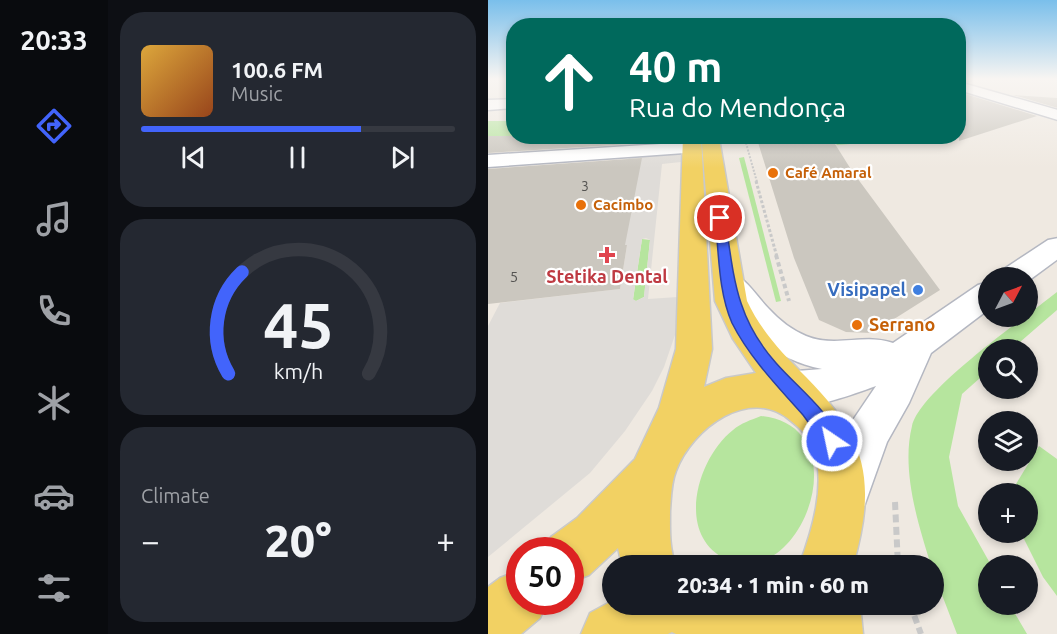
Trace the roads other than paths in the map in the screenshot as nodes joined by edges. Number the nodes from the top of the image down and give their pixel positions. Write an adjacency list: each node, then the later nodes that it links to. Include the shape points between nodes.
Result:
1 (1036, 109): 2 (street)
2 (1058, 115)
3 (658, 144): 6 (street)
4 (698, 144): 13 (main road, via 694,349 679,411)
5 (699, 144): 9 (main road)
6 (488, 161)
7 (1058, 246): 8 (street)
8 (1028, 267)
9 (727, 280): 11 (street, via 746,309 775,335 792,346 825,357 851,359); 12 (main road, via 739,322 769,366)
10 (978, 301): 11 (street)
11 (918, 343): 12 (street, via 865,374 825,385); 15 (street, via 868,434)
12 (779, 390): 13 (main road, via 742,390 710,402 691,414); 15 (main road, via 822,424 836,450 840,473)
13 (656, 463): 14 (main road); 16 (main road, via 647,493 644,536)
14 (584, 545)
15 (833, 545)
16 (647, 555)
17 (506, 609): 21 (main road)
18 (690, 615): 19 (main road, via 719,623 751,624); 22 (main road)
19 (778, 615)
20 (832, 615): 23 (main road)
21 (488, 624)
22 (611, 634)
23 (833, 634)

